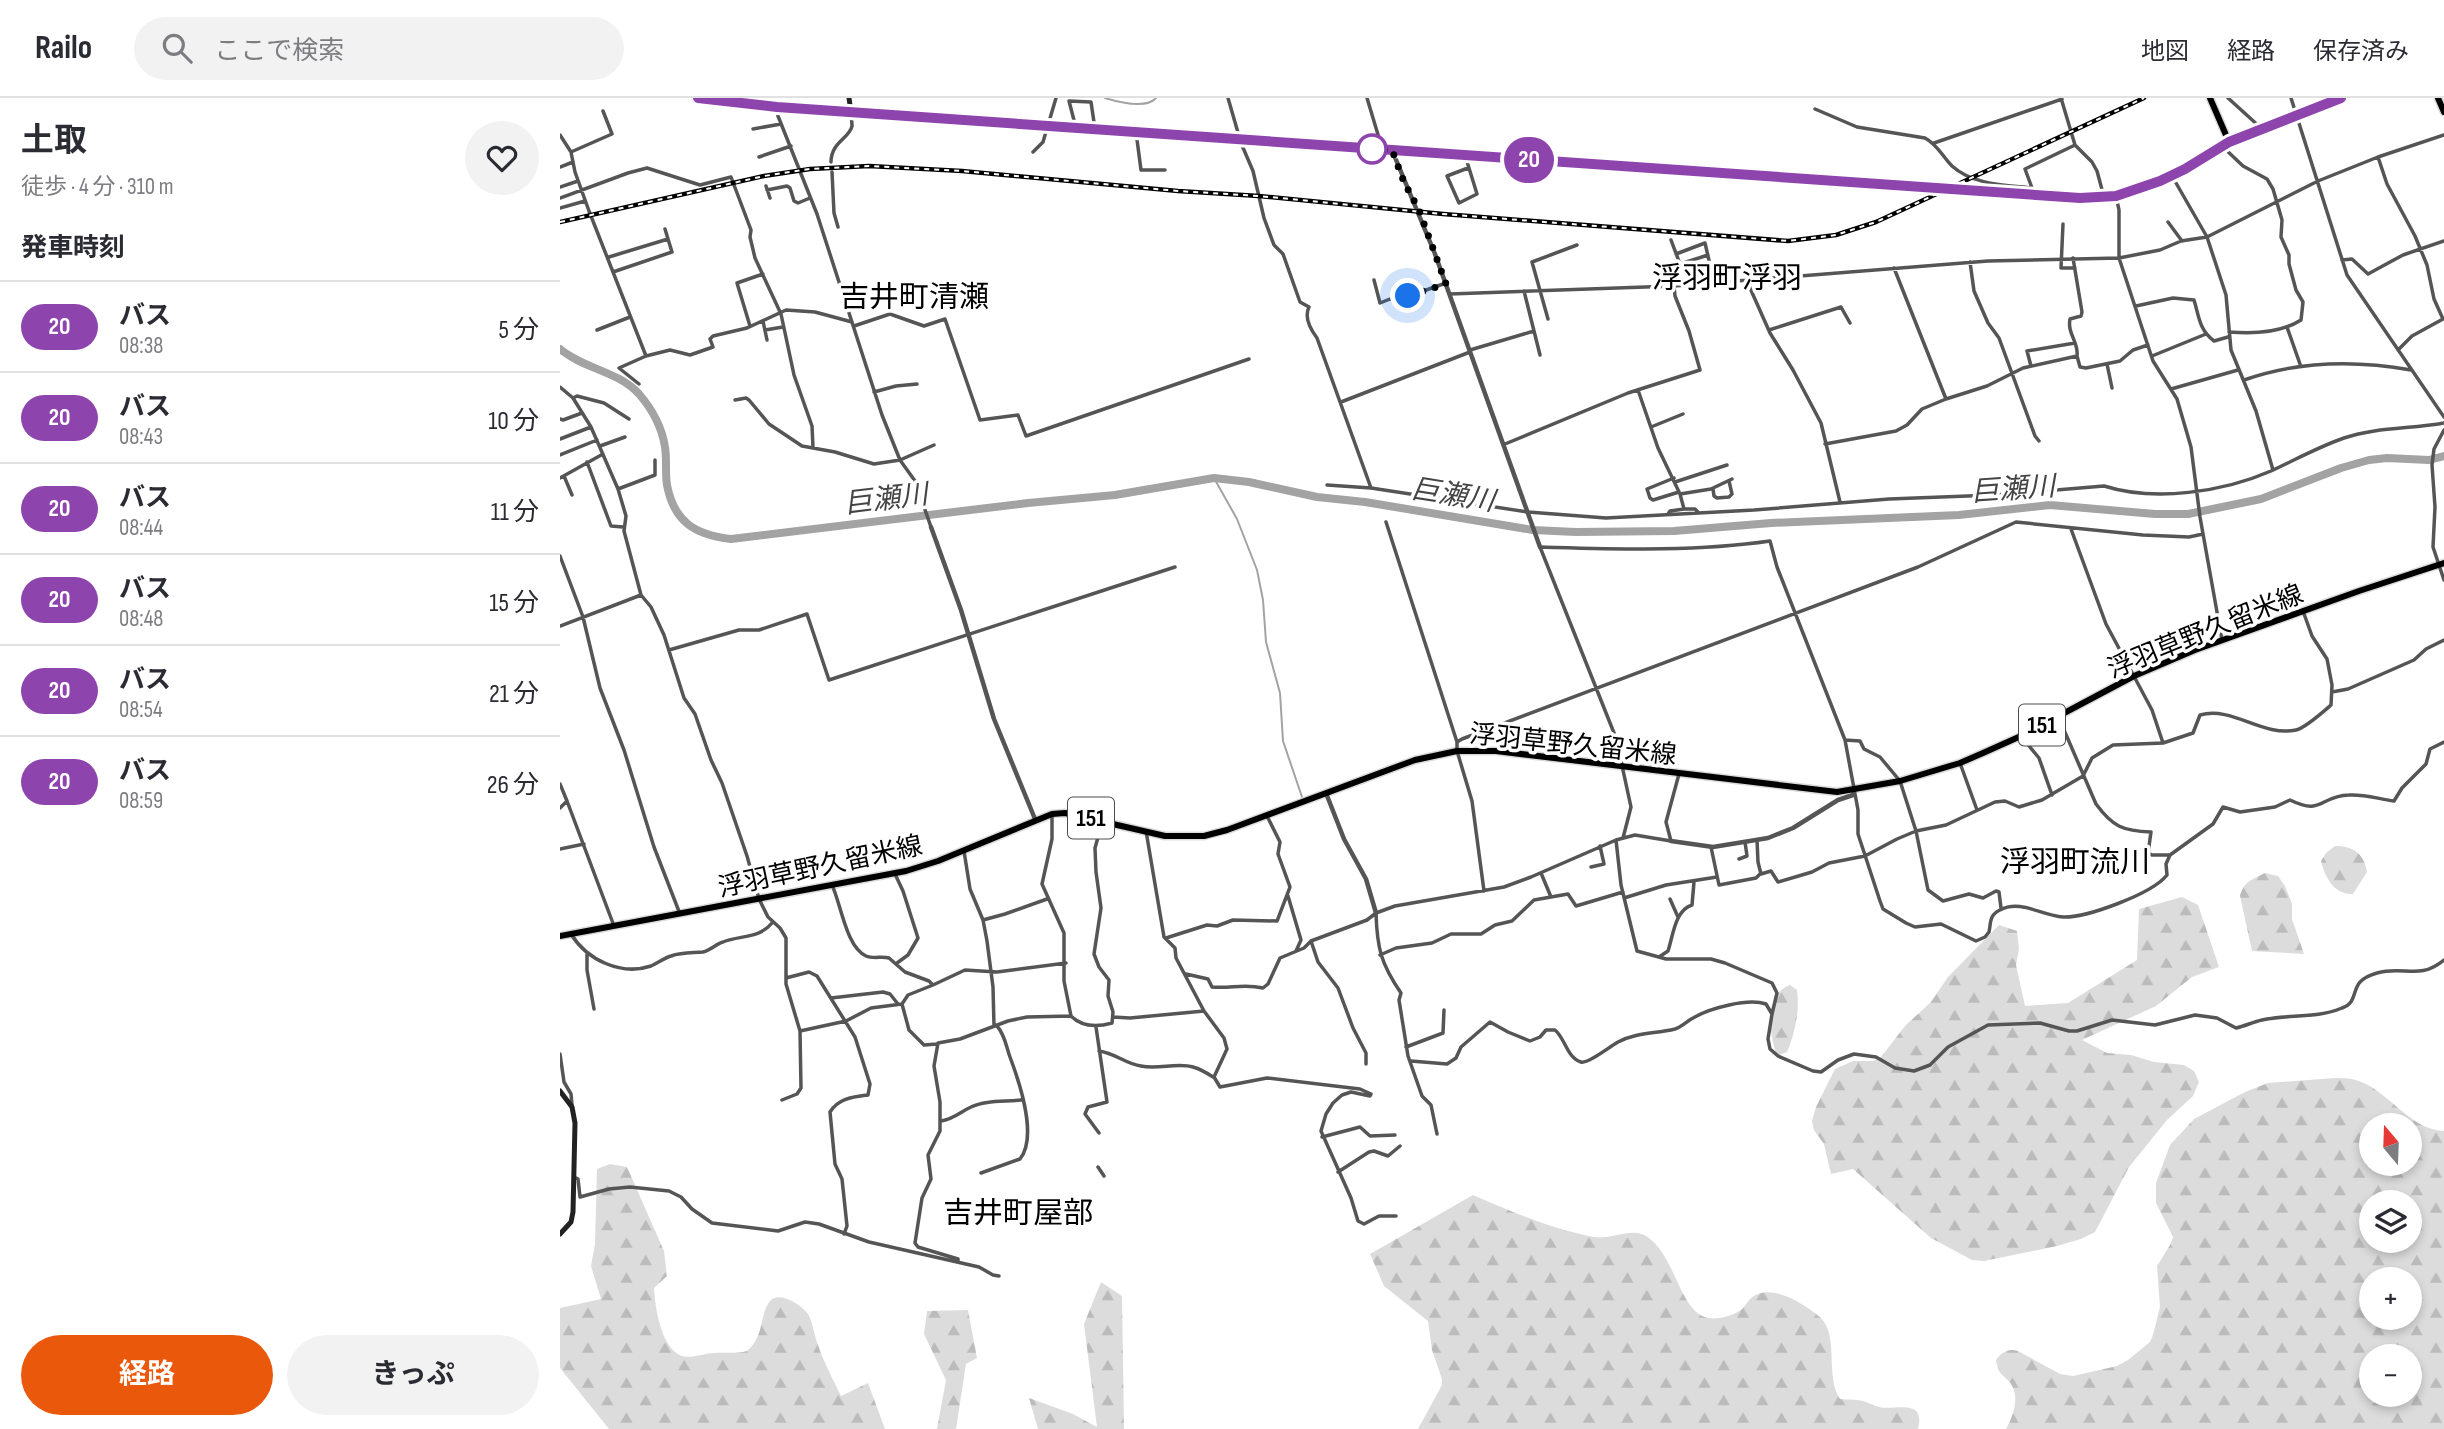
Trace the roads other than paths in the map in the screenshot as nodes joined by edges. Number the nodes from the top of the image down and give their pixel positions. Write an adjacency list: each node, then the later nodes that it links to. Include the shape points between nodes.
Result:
1 (697, 98): 13 (main road)
2 (849, 98): 16 (main road)
3 (1056, 98): 20 (street)
4 (1228, 98): 28 (street)
5 (1367, 98): 35 (street)
6 (2062, 98): 30 (street); 32 (street)
7 (2210, 98): 31 (main road)
8 (2228, 98): 24 (street)
9 (2291, 98): 18 (street)
10 (2341, 98): 12 (main road)
11 (2438, 98): 17 (main road)
12 (2330, 100): 18 (main road)
13 (777, 107): 16 (main road); 19 (street)
14 (1815, 109): 30 (street, via 1857,127)
15 (603, 111): 37 (street, via 612,134)
16 (851, 112): 20 (main road); 43 (street, via 852,127 831,154)
17 (2444, 112)
18 (2298, 116): 24 (main road); 50 (street)
19 (781, 124): 22 (street); 34 (street)
20 (1048, 126): 21 (main road); 38 (street, via 1043,142)
21 (1076, 128): 23 (main road); 23 (street, via 1069,101 1091,102)
22 (753, 129)
23 (1095, 129): 25 (main road)
24 (2262, 130): 31 (main road)
25 (1136, 132): 28 (main road); 46 (street, via 1141,170)
26 (560, 135): 29 (street)
27 (2444, 135): 41 (street)
28 (1241, 140): 35 (main road); 137 (street, via 1264,218 1300,302 1308,307 1309,325)
29 (566, 143): 33 (street); 37 (street)
30 (1934, 143): 53 (street, via 1951,165 1966,174)
31 (2225, 144): 48 (main road); 60 (street, via 2230,156 2267,179)
32 (2075, 145): 53 (street, via 2025,169); 58 (street, via 2092,162)
33 (560, 146)
34 (791, 146): 40 (street); 57 (street)
35 (1382, 150): 36 (main road)
36 (1392, 150): 39 (main road); 88 (street)
37 (571, 152): 42 (street)
38 (1033, 152)
39 (1465, 155): 45 (street); 53 (main road, bridge)
40 (759, 157)
41 (2378, 157): 50 (street); 72 (street)
42 (573, 162): 44 (street); 49 (street)
43 (831, 163)
44 (560, 167)
45 (1468, 168): 45 (street, via 1477,194 1458,203 1447,176)
46 (1164, 170)
47 (832, 172): 64 (street)
48 (2172, 176): 54 (main road); 66 (street)
49 (578, 181): 51 (street); 52 (street)
50 (2318, 181): 60 (street); 79 (street)
51 (560, 187)
52 (581, 191): 55 (street); 59 (street); 84 (street, via 647,168 700,185 731,177)
53 (2033, 192): 58 (main road)
54 (2116, 196): 58 (main road); 78 (street)
55 (560, 198)
56 (769, 198): 57 (street, via 767,188 787,186 798,203)
57 (811, 198): 100 (street)
58 (2105, 198)
59 (585, 201): 61 (street); 75 (street)
60 (2277, 201): 66 (street); 103 (street, via 2281,237 2303,304 2301,320)
61 (560, 208)
62 (2168, 222): 69 (street)
63 (2063, 224): 76 (street)
64 (838, 227)
65 (665, 229): 67 (street)
66 (2207, 237): 69 (street); 109 (street, via 2226,295)
67 (668, 239): 75 (street); 83 (street, via 673,252)
68 (1671, 240): 73 (street)
69 (2182, 241): 78 (street)
70 (2444, 241): 72 (street)
71 (1577, 245): 90 (street, via 1532,262)
72 (2420, 249): 79 (street, via 2368,274 2352,259); 96 (street)
73 (1676, 254): 74 (street, via 1680,264); 74 (street, via 1705,243)
74 (1708, 255): 87 (street)
75 (609, 257): 83 (street)
76 (2061, 258): 77 (street); 80 (street); 82 (street, via 2061,268)
77 (2073, 258): 78 (street); 82 (street)
78 (2119, 258): 93 (street)
79 (2342, 260): 113 (street, via 2347,275)
80 (1970, 262): 81 (street); 125 (street, via 1973,291)
81 (1894, 268): 85 (street); 135 (street)
82 (2075, 268): 111 (street, via 2082,312 2070,319)
83 (613, 272): 95 (street)
84 (763, 274): 94 (street); 101 (street, via 737,283)
85 (1749, 278): 87 (street); 106 (street)
86 (1374, 280): 88 (street, via 1380,303)
87 (1714, 282): 89 (street)
88 (1446, 284): 92 (street)
89 (1675, 286): 90 (street); 132 (street, via 1700,370)
90 (1542, 290): 91 (street); 97 (street)
91 (1524, 291): 92 (street); 107 (street)
92 (1450, 294): 114 (street)
93 (2136, 306): 108 (street, via 2173,298 2194,300); 112 (street)
94 (782, 311): 98 (street); 100 (street, via 815,312); 102 (street)
95 (630, 317): 104 (street); 116 (street)
96 (2444, 319): 113 (street, via 2412,336)
97 (1548, 320)
98 (763, 321): 101 (street); 105 (street)
99 (1850, 323): 106 (street, via 1841,306)
100 (853, 324): 119 (street, via 890,314 924,326 945,319 980,420 1018,415 1026,436); 133 (street)
101 (750, 327): 116 (street, via 713,336 713,347 690,355 670,350)
102 (784, 327): 105 (street); 155 (street, via 812,426)
103 (2287, 327): 109 (street); 121 (street)
104 (597, 330)
105 (765, 330): 110 (street)
106 (1769, 330): 152 (street, via 1821,423)
107 (1534, 331): 114 (street); 115 (street)
108 (2206, 334): 109 (street, via 2214,341); 118 (street)
109 (2228, 335): 123 (street)
110 (767, 340)
111 (2075, 343): 117 (street); 122 (street, via 2027,351)
112 (2148, 345): 118 (street); 120 (street)
113 (2398, 350): 124 (street)
114 (1471, 351): 137 (street); 151 (street)
115 (1540, 355)
116 (646, 356): 127 (street, via 619,368)
117 (2077, 356): 120 (street, via 2080,367); 122 (street)
118 (2152, 356): 131 (street)
119 (1249, 359)
120 (2107, 363): 130 (street)
121 (2301, 365): 124 (street, via 2364,362); 126 (street)
122 (2031, 366): 125 (street)
123 (2238, 370): 126 (street); 131 (street)
124 (2411, 370): 140 (street)
125 (2013, 373): 135 (street); 150 (street)
126 (2244, 380): 162 (street)
127 (639, 384)
128 (917, 384): 133 (street)
129 (560, 387): 134 (street)
130 (2112, 388)
131 (2171, 389): 169 (street, via 2191,447)
132 (1638, 390): 145 (street); 151 (street)
133 (874, 392): 159 (street)
134 (573, 398): 138 (street); 142 (street, via 604,402)
135 (1946, 399): 152 (street, via 1922,409 1896,431)
136 (734, 400): 155 (street, via 746,398 779,432 802,446)
137 (1341, 402): 166 (street)
138 (582, 413): 141 (street); 144 (street)
139 (1684, 414): 145 (street)
140 (2444, 417)
141 (560, 419)
142 (629, 419)
143 (2444, 423): 162 (street, via 2344,438)
144 (591, 427): 148 (street); 149 (street)
145 (1651, 427): 164 (street)
146 (2444, 430): 184 (street, via 2432,465 2433,547)
147 (625, 438): 154 (street)
148 (560, 439)
149 (597, 440): 154 (street); 157 (street)
150 (2039, 440)
151 (1505, 444): 174 (street)
152 (1825, 444): 172 (street)
153 (934, 445): 159 (street)
154 (600, 446): 156 (street)
155 (813, 447): 159 (street, via 874,464)
156 (603, 454): 160 (street); 168 (street)
157 (560, 456)
158 (655, 460): 168 (street, via 655,475)
159 (900, 460): 179 (street, via 915,481)
160 (587, 462): 163 (street); 178 (street, via 611,526)
161 (1727, 465): 164 (street)
162 (2273, 470): 169 (street)
163 (562, 477): 171 (street)
164 (1674, 480): 170 (street); 170 (street, via 1647,489 1650,498)
165 (1327, 485): 166 (street)
166 (1371, 488): 174 (street)
167 (1713, 488): 167 (street, via 1731,480 1732,494 1717,498); 170 (street)
168 (618, 489): 178 (street, via 626,516)
169 (2197, 491): 172 (street, via 2159,494 2104,486); 181 (street)
170 (1680, 493): 173 (street)
171 (572, 495)
172 (1840, 502): 175 (street)
173 (1684, 509): 175 (street); 176 (street)
174 (1528, 512): 176 (street, via 1606,518); 182 (street)
175 (1699, 513): 176 (street)
176 (1668, 514)
177 (1386, 522): 202 (street)
178 (623, 527): 187 (street)
179 (931, 527): 192 (street)
180 (2070, 529): 181 (street, via 2189,537); 189 (street, via 2016,522 1918,567); 196 (street, via 2106,624)
181 (2203, 534): 193 (street)
182 (1540, 547): 189 (street, via 1616,550 1770,541); 197 (street)
183 (560, 556): 190 (street)
184 (2442, 564): 186 (street); 188 (main road, 浮羽草野久留米線 / 151)
185 (1175, 567): 192 (street)
186 (2444, 579)
187 (641, 595): 190 (street); 195 (street)
188 (2303, 611): 193 (main road, 浮羽草野久留米線 / 151); 198 (street, via 2327,659)
189 (1796, 613): 197 (street); 201 (street)
190 (583, 617): 191 (street); 253 (street, via 600,688)
191 (560, 626)
192 (969, 635): 195 (street, via 829,680 807,614); 220 (street, via 994,719)
193 (2222, 640): 196 (main road, 浮羽草野久留米線 / 151)
194 (2444, 640): 198 (street, via 2414,660)
195 (669, 650): 248 (street, via 684,698 725,789)
196 (2134, 676): 199 (main road, 浮羽草野久留米線 / 151); 203 (street)
197 (1598, 690): 202 (street); 207 (street)
198 (2332, 692): 203 (street, via 2331,705 2298,730 2280,731 2208,713 2200,715 2193,733)
199 (2055, 718): 200 (main road, 浮羽草野久留米線 / 151); 209 (street)
200 (2021, 736): 206 (main road, 浮羽草野久留米線 / 151); 214 (street, via 2039,758)
201 (1845, 740): 210 (street, via 1860,741 1864,750 1880,757); 212 (street)
202 (1457, 742): 205 (street)
203 (2163, 743): 209 (street, via 2113,745 2092,758)
204 (2444, 743): 234 (street, via 2430,749 2427,764 2394,802 2349,794 2312,807 2290,800 2275,807 2240,811 2223,807 2213,824)
205 (1457, 751): 207 (main road, 浮羽草野久留米線 / 151, via 1496,751); 213 (main road, 浮羽草野久留米線 / 151, via 1415,760); 244 (street, via 1472,801)
206 (1960, 763): 210 (main road, 浮羽草野久留米線 / 151); 217 (street)
207 (1622, 766): 208 (main road, 浮羽草野久留米線 / 151); 224 (street, via 1630,807)
208 (1679, 774): 212 (main road, 浮羽草野久留米線 / 151, via 1828,792); 227 (street, via 1665,822)
209 (2083, 776): 214 (street); 234 (street, via 2104,815 2127,831 2151,832 2148,853)
210 (1900, 781): 212 (main road, 浮羽草野久留米線 / 151); 223 (street)
211 (560, 783): 215 (street)
212 (1854, 789): 226 (street, via 1853,795 1793,828); 235 (street)
213 (1326, 793): 219 (main road, 浮羽草野久留米線 / 151); 252 (street, via 1366,879)
214 (2052, 795): 217 (street, via 2020,807 2000,801)
215 (567, 801): 216 (street); 229 (street)
216 (560, 808)
217 (1977, 810): 223 (street, via 1946,825)
218 (1052, 814): 220 (main road, 浮羽草野久留米線 / 151); 221 (main road, 浮羽草野久留米線 / 151); 249 (street, via 1052,839 1042,884)
219 (1267, 816): 222 (main road, 浮羽草野久留米線 / 151, via 1204,836); 246 (street, via 1280,842 1278,854 1288,877)
220 (1035, 819): 233 (main road, 浮羽草野久留米線 / 151)
221 (1102, 821): 222 (main road, 浮羽草野久留米線 / 151); 280 (street, via 1095,848 1101,908 1094,954 1109,980)
222 (1146, 831): 260 (street)
223 (1916, 831): 235 (street); 251 (street, via 1928,890 1943,901 1969,894 1983,898 1996,891)
224 (1623, 838): 225 (street); 227 (street, via 1635,835)
225 (1616, 840): 230 (street); 245 (street)
226 (1757, 840): 228 (street); 239 (street)
227 (1671, 841): 231 (street)
228 (1745, 842): 231 (street); 236 (street, via 1747,856)
229 (584, 844): 232 (street); 257 (street)
230 (1601, 846): 237 (street, via 1604,864); 238 (street)
231 (1711, 847): 241 (street)
232 (560, 849)
233 (964, 851): 240 (main road, 浮羽草野久留米線 / 151); 255 (street, via 970,889)
234 (2170, 855): 251 (street, via 2163,880 2146,892 2097,911 2064,917 2015,906)
235 (1865, 856): 239 (street, via 1829,863 1779,882 1771,871); 251 (street, via 1884,909 1915,927 1941,924 1979,941 1989,932 1994,913)
236 (1739, 859)
237 (1591, 867)
238 (1541, 873): 244 (street); 247 (street)
239 (1761, 873): 241 (street, via 1719,885)
240 (895, 874): 243 (main road, 浮羽草野久留米線 / 151); 267 (street, via 918,938 908,956)
241 (1717, 877): 242 (street)
242 (1694, 882): 245 (street); 254 (street, via 1692,905)
243 (832, 885): 248 (main road, 浮羽草野久留米線 / 151); 267 (street, via 847,929 861,952)
244 (1484, 891): 252 (street, via 1416,901)
245 (1624, 895): 247 (street, via 1576,906 1568,894); 265 (street, via 1637,951)
246 (1288, 897): 260 (street, via 1277,921 1233,920); 262 (street, via 1301,940)
247 (1551, 897): 264 (street, via 1534,900 1512,921 1481,934 1451,934)
248 (758, 899): 253 (main road, 浮羽草野久留米線 / 151); 256 (street)
249 (1047, 899): 255 (street); 268 (street, via 1062,924)
250 (1671, 899): 254 (street)
251 (2001, 909)
252 (1376, 913): 261 (street); 264 (street)
253 (680, 914): 257 (main road, 浮羽草野久留米線 / 151)
254 (1678, 917): 265 (street, via 1668,951)
255 (983, 920): 269 (street)
256 (773, 922): 263 (street, via 761,933 650,966 607,965); 271 (street, via 786,938)
257 (614, 926): 258 (main road, 浮羽草野久留米線 / 151)
258 (571, 934): 259 (main road, 浮羽草野久留米線 / 151); 263 (street)
259 (560, 936)
260 (1166, 938): 270 (street)
261 (1311, 941): 262 (street); 290 (street, via 1318,962 1338,988 1366,1053)
262 (1296, 951): 270 (street, via 1280,958 1263,988 1212,986 1208,979)
263 (587, 953): 275 (street)
264 (1381, 955): 286 (street, via 1401,993)
265 (1659, 957): 278 (street, via 1711,959 1772,983 1777,992)
266 (2444, 960): 278 (street, via 2428,971 2393,970 2362,978 2345,1007 2236,1028 2217,1018 2195,1015 2155,1025 2112,1020 2077,1031 2040,1023 1988,1025 1948,1047 1930,1065 1914,1070 1854,1054 1821,1072 1813,1071 1770,1049)
267 (897, 963): 272 (street, via 905,972)
268 (1066, 963): 269 (street); 279 (street)
269 (991, 971): 272 (street, via 965,971); 282 (street)
270 (1186, 974): 277 (street)
271 (786, 978): 273 (street, via 814,973); 284 (street)
272 (933, 985): 274 (street)
273 (831, 998): 274 (street, via 883,992); 281 (street)
274 (900, 1004): 281 (street, via 871,1008); 285 (street, via 909,1030 924,1045)
275 (594, 1009)
276 (1444, 1010): 286 (street, via 1441,1035)
277 (1204, 1011): 280 (street); 291 (street, via 1227,1049)
278 (1772, 1014): 289 (street, via 1766,1004 1756,1002 1711,1010 1679,1028 1631,1035 1585,1063 1568,1051 1555,1030 1546,1030 1530,1041 1490,1022 1447,1064)
279 (1070, 1016): 282 (street, via 1027,1017); 283 (street)
280 (1113, 1017): 283 (street, via 1112,1023)
281 (846, 1021): 284 (street); 309 (street, via 870,1084 868,1095 848,1097 830,1112 835,1164 842,1179)
282 (996, 1026): 285 (street); 294 (street, via 1016,1069)
283 (1096, 1027): 287 (street)
284 (800, 1031): 293 (street, via 801,1088)
285 (938, 1043): 296 (street, via 934,1066)
286 (1406, 1047): 289 (street)
287 (1099, 1051): 291 (street, via 1138,1066 1183,1065); 297 (street, via 1107,1102 1084,1112)
288 (560, 1054): 295 (street)
289 (1411, 1061): 298 (street, via 1422,1096 1431,1105)
290 (1366, 1064)
291 (1214, 1077): 300 (street, via 1220,1087 1282,1078 1371,1094 1346,1093 1333,1103 1322,1124)
292 (560, 1091): 295 (main road)
293 (782, 1100)
294 (1022, 1100): 296 (street, via 978,1105); 304 (street, via 1027,1118 1023,1157)
295 (572, 1107): 306 (main road)
296 (941, 1121): 310 (street, via 928,1156 931,1179 922,1198 915,1243)
297 (1099, 1133)
298 (1437, 1134)
299 (1395, 1135): 300 (street, via 1370,1136 1360,1128)
300 (1322, 1137): 303 (street)
301 (1400, 1146): 303 (street, via 1388,1156 1369,1152)
302 (1098, 1167): 305 (street)
303 (1338, 1172): 307 (street, via 1358,1221 1364,1224 1379,1216)
304 (981, 1173)
305 (1104, 1176)
306 (574, 1177): 308 (main road, via 571,1222); 309 (street, via 580,1197 609,1189 669,1191 712,1223 778,1231 805,1222)
307 (1396, 1216)
308 (560, 1234)
309 (844, 1234): 310 (street)
310 (958, 1262): 311 (street)
311 (999, 1276)

